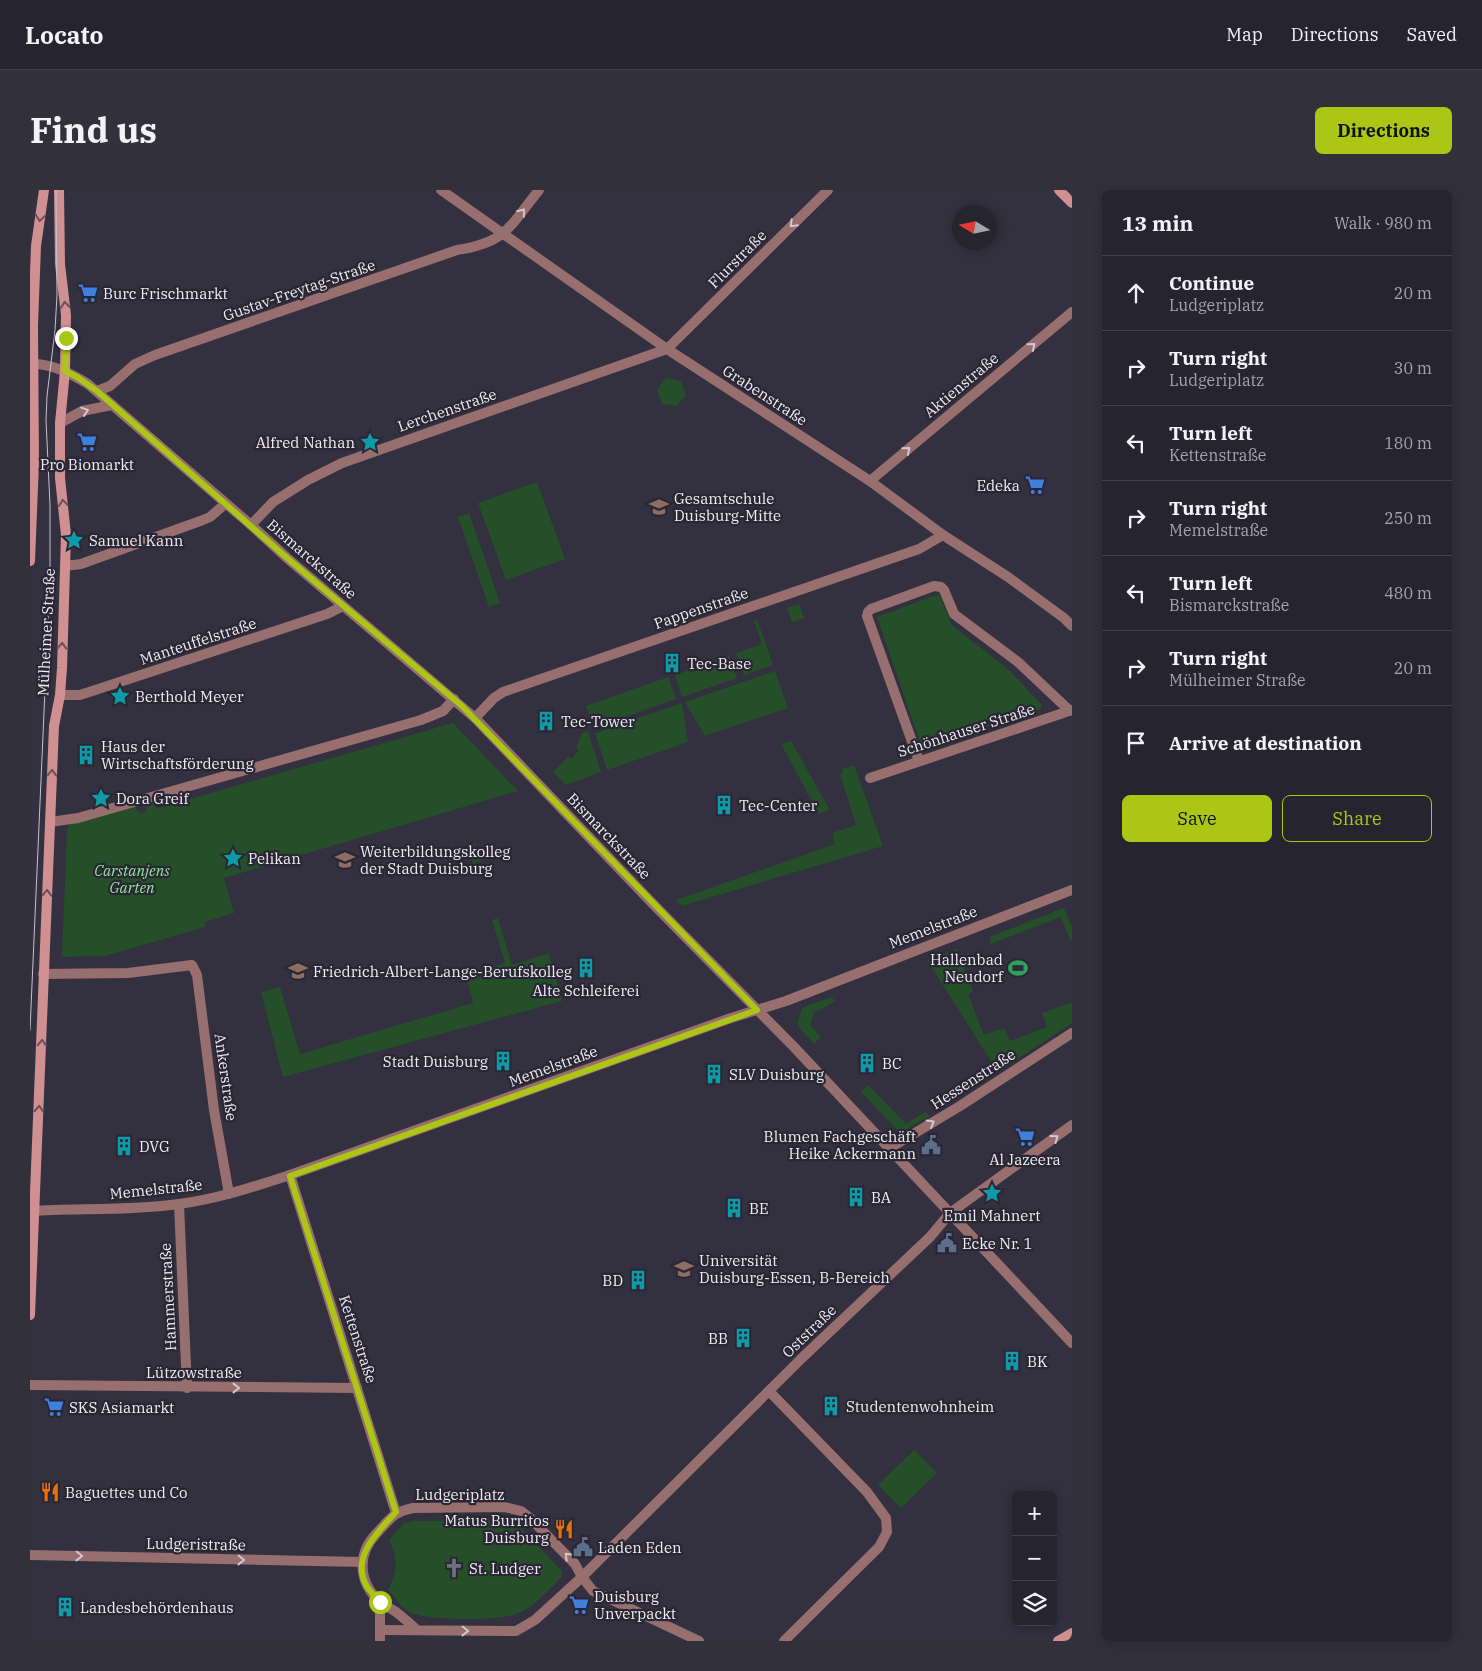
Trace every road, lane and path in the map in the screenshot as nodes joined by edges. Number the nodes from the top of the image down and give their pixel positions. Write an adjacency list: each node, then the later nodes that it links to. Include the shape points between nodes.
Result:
1 (44, 190): 11 (main road, Mülheimer Straße, one-way to 11, via 36,246)
2 (59, 190): 12 (main road, Mülheimer Straße, one-way to 2, via 66,315 60,264)
3 (441, 190): 8 (street, Grabenstraße)
4 (539, 190): 8 (street, one-way to 4)
5 (828, 190): 10 (street, Flurstraße, one-way to 10)
6 (1059, 190): 7 (main road)
7 (1072, 203)
8 (504, 234): 10 (street, Grabenstraße); 13 (street, Gustav-Freytag-Straße, via 478,247 457,250 155,355 135,364)
9 (1072, 312): 17 (street, Aktienstraße, one-way to 9)
10 (667, 349): 17 (street, Grabenstraße); 19 (street, Lerchenstraße, via 342,464 308,480 274,502)
11 (31, 364): 12 (street, Bismarckstraße); 21 (main road, Mülheimer Straße, via 34,463)
12 (65, 371): 14 (street, Bismarckstraße); 16 (main road, Mülheimer Straße)
13 (110, 386): 14 (street, Gustav-Freytag-Straße); 15 (street, Gustav-Freytag-Straße, via 106,392)
14 (97, 391): 15 (street, Bismarckstraße)
15 (109, 402): 16 (street, one-way to 15); 18 (street, Bismarckstraße)
16 (60, 423): 22 (main road, Mülheimer Straße, one-way to 16)
17 (870, 481): 20 (street, Grabenstraße)
18 (225, 504): 19 (street, Bismarckstraße); 22 (street, via 203,520 81,564)
19 (251, 525): 23 (street, Bismarckstraße)
20 (943, 536): 24 (street, Grabenstraße, via 1008,577); 28 (street, Pappenstraße, via 901,555 503,692)
21 (30, 561)
22 (65, 566): 25 (main road, Mülheimer Straße, one-way to 22)
23 (343, 606): 25 (street, Manteuffelstraße, via 327,614 80,694); 26 (street, Bismarckstraße)
24 (1072, 626)
25 (60, 695): 31 (main road, Mülheimer Straße, one-way to 25, via 54,726)
26 (454, 699): 28 (street, Bismarckstraße); 31 (street, via 443,711 421,720 78,818)
27 (1071, 711): 29 (street, Schönhauser Straße); 29 (street, via 1018,662 954,614 944,590 934,586 871,609 867,616)
28 (475, 718): 34 (street, Bismarckstraße)
29 (919, 761): 30 (street, Schönhauser Straße)
30 (870, 778)
31 (50, 822): 33 (main road, Mülheimer Straße, one-way to 31)
32 (1072, 890): 34 (street, Memelstraße)
33 (44, 974): 39 (street, Ankerstraße, via 128,973 192,965 197,975 214,1110); 41 (main road, Mülheimer Straße, one-way to 33)
34 (757, 1010): 37 (street, Bismarckstraße); 38 (street, Memelstraße)
35 (1072, 1033): 37 (street, Hessenstraße, one-way to 35)
36 (1072, 1125): 42 (street, Oststraße, one-way to 36)
37 (890, 1148): 42 (street, Bismarckstraße)
38 (290, 1176): 39 (street, Memelstraße); 47 (street, Kettenstraße)
39 (229, 1194): 40 (street, Memelstraße)
40 (179, 1204): 41 (street, Memelstraße); 46 (street, Hammerstraße)
41 (32, 1211): 43 (main road, Mülheimer Straße)
42 (950, 1213): 44 (street, Bismarckstraße); 48 (street, Oststraße, via 930,1237)
43 (30, 1315)
44 (1072, 1343)
45 (30, 1385): 46 (street, Lützowstraße)
46 (187, 1388): 47 (street, Lützowstraße, one-way to 47)
47 (358, 1388): 49 (street, Kettenstraße)
48 (769, 1391): 52 (street, Oststraße); 59 (street, via 867,1492 886,1518 887,1532 879,1547)
49 (396, 1512): 51 (street, Ludgeriplatz, via 373,1538); 52 (street, Ludgeriplatz, one-way to 49, via 576,1564 521,1511 504,1507 413,1508)
50 (30, 1555): 51 (street, Ludgeristraße, one-way to 51)
51 (362, 1562): 53 (street, via 363,1576)
52 (582, 1576): 55 (street, one-way to 52, via 516,1631 535,1620); 58 (street, Ludgeriplatz, via 593,1591)
53 (380, 1602): 54 (street); 55 (street)
54 (381, 1630): 55 (street); 57 (street)
55 (417, 1630)
56 (1072, 1633): 60 (main road)
57 (380, 1641)
58 (698, 1641)
59 (784, 1641)
60 (1058, 1641)

